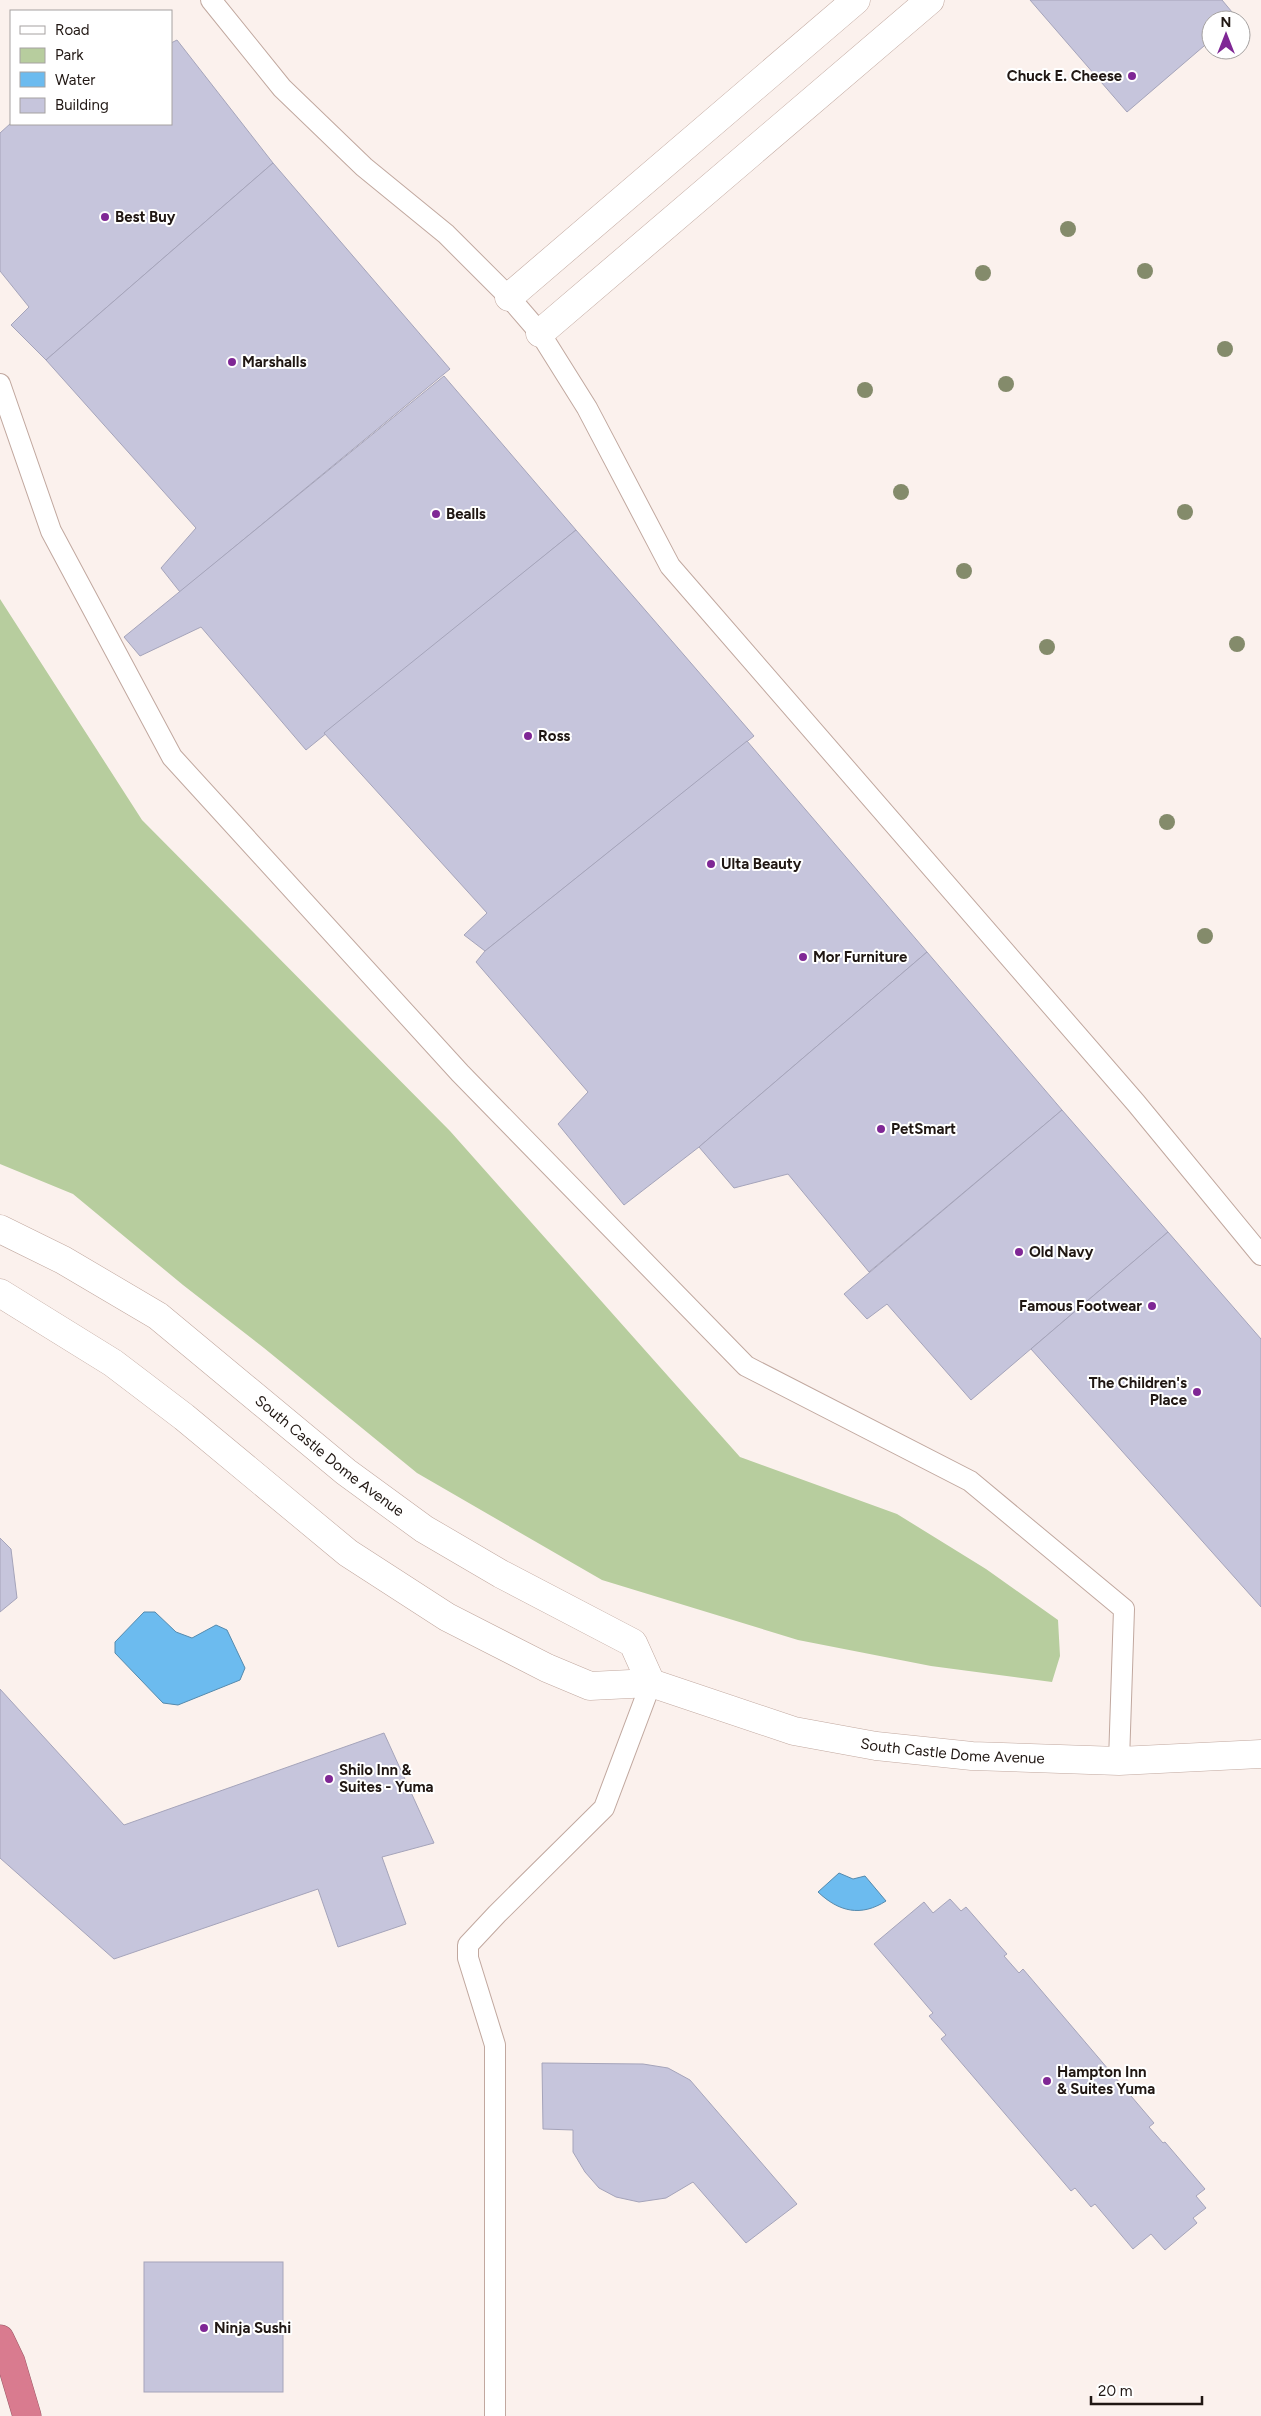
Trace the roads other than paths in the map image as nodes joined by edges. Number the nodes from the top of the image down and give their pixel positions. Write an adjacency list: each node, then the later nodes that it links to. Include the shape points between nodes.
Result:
1 (211, 0): 4 (lane, via 282,88 364,167 446,234)
2 (856, 0): 4 (street)
3 (930, 0): 5 (street)
4 (509, 297): 5 (lane)
5 (540, 333): 8 (lane, via 587,408 670,566 1130,1097)
6 (0, 384): 12 (lane, via 51,531 172,758 460,1073 746,1366 970,1481 1124,1609)
7 (0, 1229): 10 (street, South Castle Dome Avenue, via 63,1260 158,1316 346,1472 424,1529 501,1574 633,1643)
8 (1261, 1255)
9 (0, 1293): 10 (street, South Castle Dome Avenue, via 113,1363 348,1552 447,1617 590,1686)
10 (651, 1683): 12 (street, South Castle Dome Avenue, via 794,1731 876,1746 972,1756); 16 (lane, via 604,1808 468,1945 468,1958 496,2045)
11 (1261, 1754): 12 (street, South Castle Dome Avenue)
12 (1119, 1761)
13 (6, 2351): 14 (highway); 15 (highway, via 42,2410)
14 (27, 2416)
15 (50, 2416)
16 (495, 2416)

